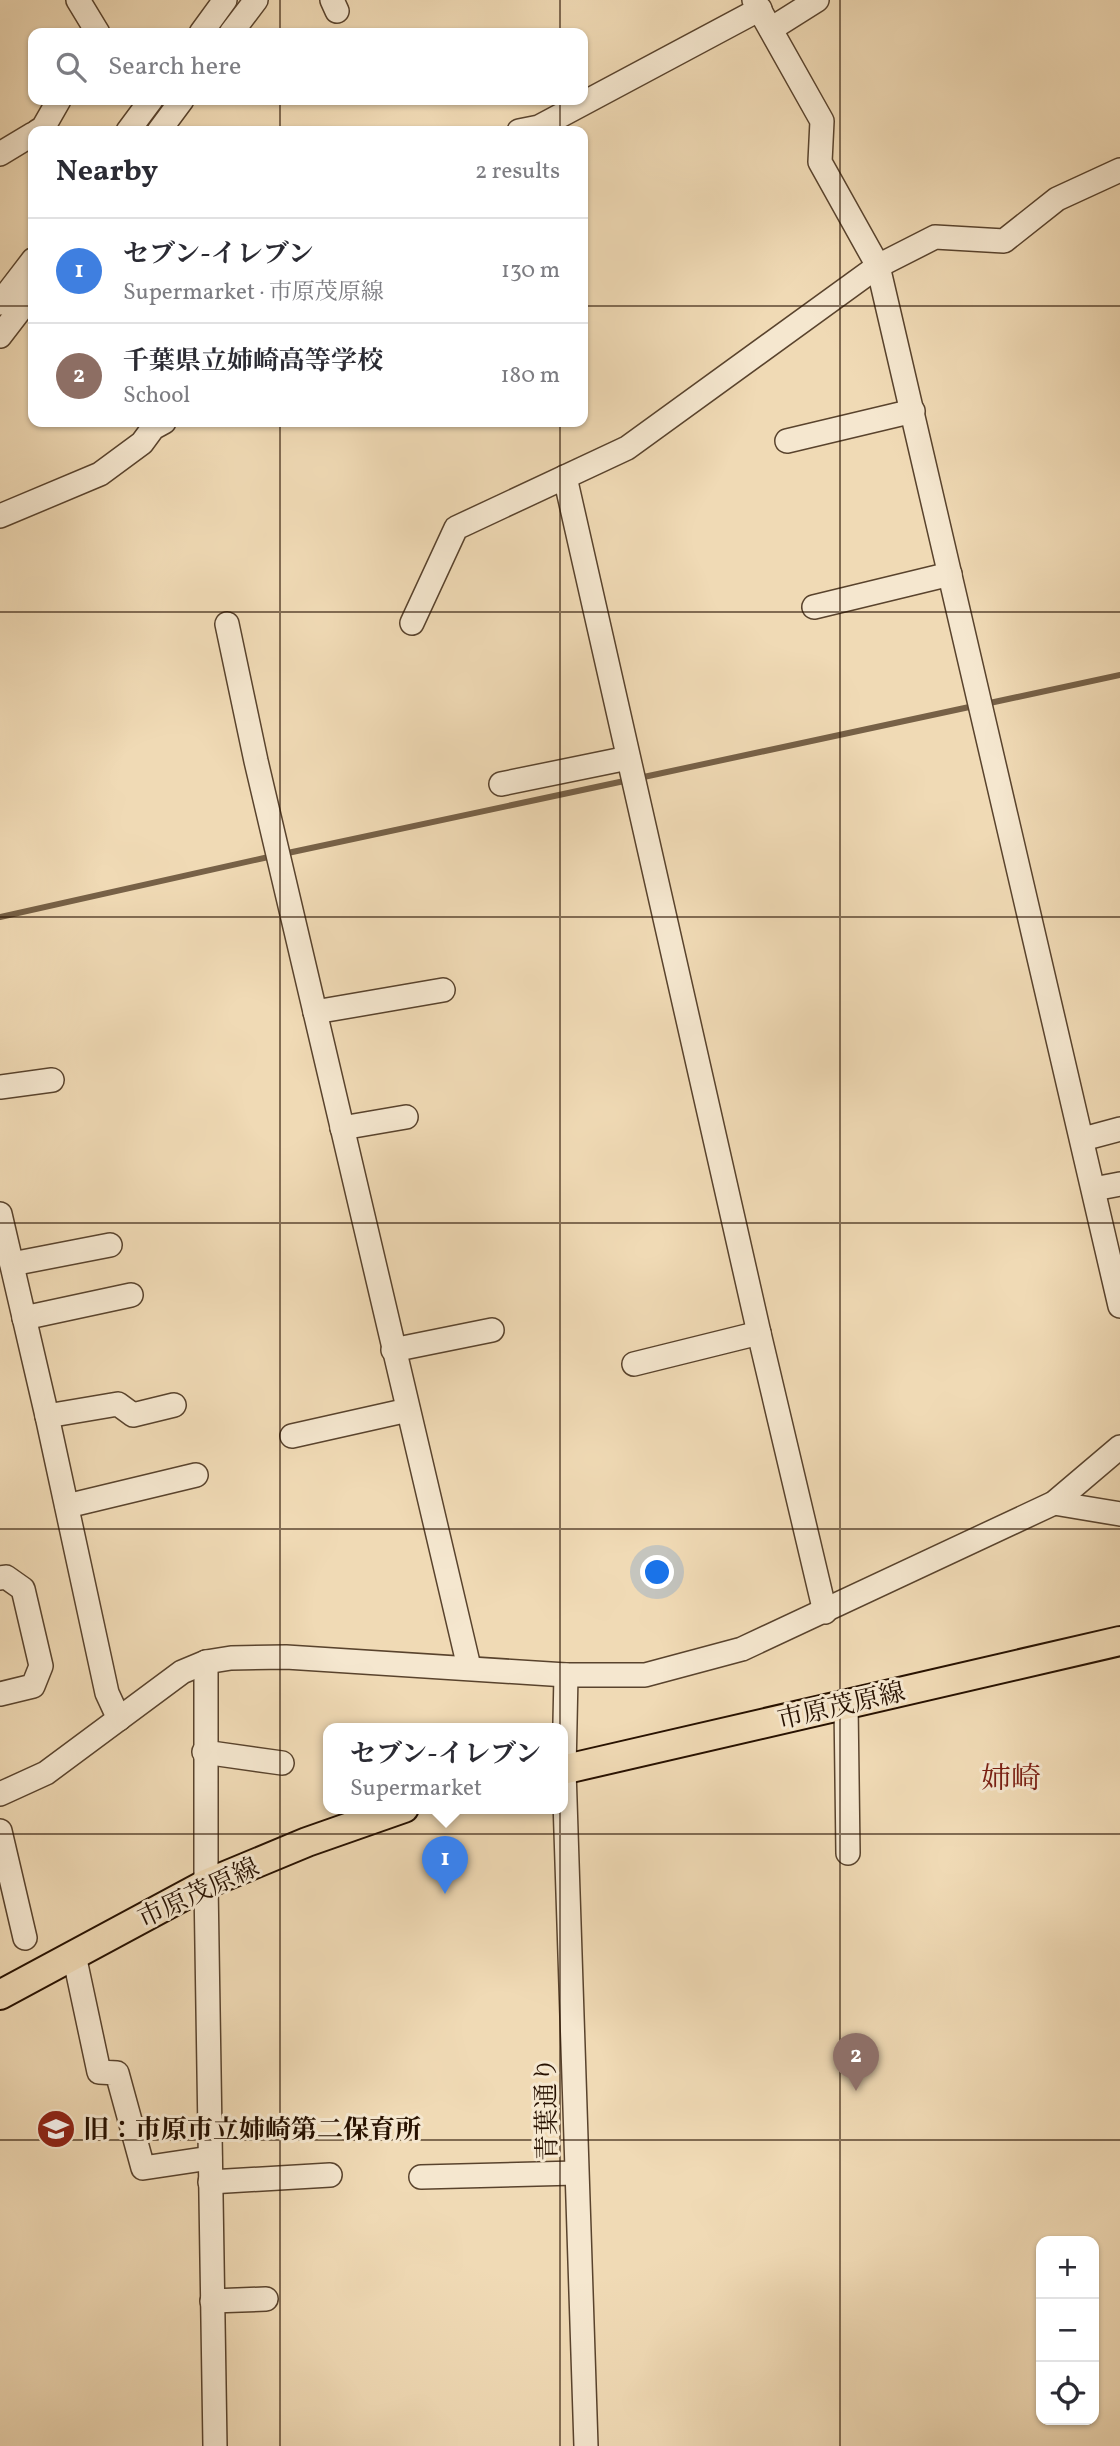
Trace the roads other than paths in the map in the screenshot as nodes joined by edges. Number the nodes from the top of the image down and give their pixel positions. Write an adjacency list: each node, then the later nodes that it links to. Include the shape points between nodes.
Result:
1 (78, 0): 6 (street)
2 (225, 0): 7 (street)
3 (256, 0): 8 (street)
4 (817, 0): 5 (street)
5 (762, 13): 9 (street); 19 (street, via 822,121 820,162)
6 (95, 28)
7 (205, 28)
8 (235, 28)
9 (588, 102)
10 (57, 105): 13 (street)
11 (582, 105): 15 (street)
12 (164, 109): 14 (street)
13 (44, 126)
14 (136, 126)
15 (541, 126)
16 (28, 137): 17 (street)
17 (0, 155)
18 (1120, 170): 19 (street, via 1057,199 1004,241 935,237)
19 (878, 266): 24 (street); 29 (street, via 628,448)
20 (28, 267): 22 (street)
21 (28, 300): 23 (street)
22 (0, 303)
23 (0, 336)
24 (913, 411): 27 (street); 31 (street)
25 (134, 427): 28 (street)
26 (155, 427): 28 (street)
27 (787, 441)
28 (142, 443): 30 (street, via 100,474)
29 (565, 477): 33 (street, via 456,528); 35 (street)
30 (0, 516)
31 (950, 575): 32 (street); 44 (street)
32 (814, 607)
33 (412, 623)
34 (227, 624): 38 (street)
35 (628, 758): 36 (street); 54 (street)
36 (501, 784)
37 (443, 990): 38 (street)
38 (315, 1012): 42 (street)
39 (52, 1080): 40 (street)
40 (0, 1087)
41 (406, 1117): 42 (street)
42 (342, 1128): 55 (street)
43 (1120, 1129): 44 (street)
44 (1083, 1139): 46 (street)
45 (1120, 1184): 46 (street)
46 (1094, 1189): 51 (street)
47 (0, 1214): 49 (street)
48 (110, 1245): 49 (street)
49 (12, 1264): 52 (street)
50 (131, 1295): 52 (street)
51 (1120, 1306)
52 (24, 1318): 59 (street)
53 (492, 1330): 55 (street)
54 (759, 1334): 56 (street); 67 (street)
55 (393, 1350): 58 (street)
56 (634, 1364)
57 (174, 1405): 59 (street, via 133,1415 118,1404)
58 (408, 1410): 60 (street); 70 (street)
59 (47, 1416): 64 (street)
60 (292, 1437)
61 (1120, 1447): 63 (street)
62 (196, 1475): 64 (street)
63 (1054, 1503): 65 (street); 67 (street)
64 (67, 1506): 74 (street, via 107,1693)
65 (1120, 1514)
66 (0, 1578): 72 (street, via 23,1589 41,1666 33,1686)
67 (825, 1612): 71 (street, via 742,1649 645,1675)
68 (1120, 1641): 73 (main road, 市原茂原線)
69 (206, 1662): 70 (street, via 286,1657); 74 (street, via 182,1672); 76 (street)
70 (469, 1667): 71 (street)
71 (566, 1675): 75 (street, 青葉通り)
72 (0, 1694)
73 (846, 1704): 78 (main road, 市原茂原線); 83 (street)
74 (119, 1719): 79 (street, via 46,1773)
75 (564, 1723)
76 (204, 1752): 77 (street); 84 (street)
77 (282, 1763)
78 (568, 1769)
79 (0, 1794)
80 (387, 1814): 84 (main road, 市原茂原線)
81 (564, 1814): 89 (street, 青葉通り)
82 (0, 1831): 85 (street)
83 (848, 1853)
84 (206, 1884): 86 (main road, 市原茂原線); 88 (street)
85 (25, 1937)
86 (74, 1955): 87 (main road, 市原茂原線); 88 (street, via 99,2072 117,2073 143,2168)
87 (0, 1995)
88 (210, 2158): 92 (street)
89 (576, 2172): 91 (street); 96 (street, 青葉通り)
90 (330, 2175): 92 (street)
91 (421, 2177)
92 (210, 2182): 94 (street)
93 (266, 2299): 94 (street)
94 (212, 2301): 95 (street)
95 (215, 2446)
96 (586, 2446)

